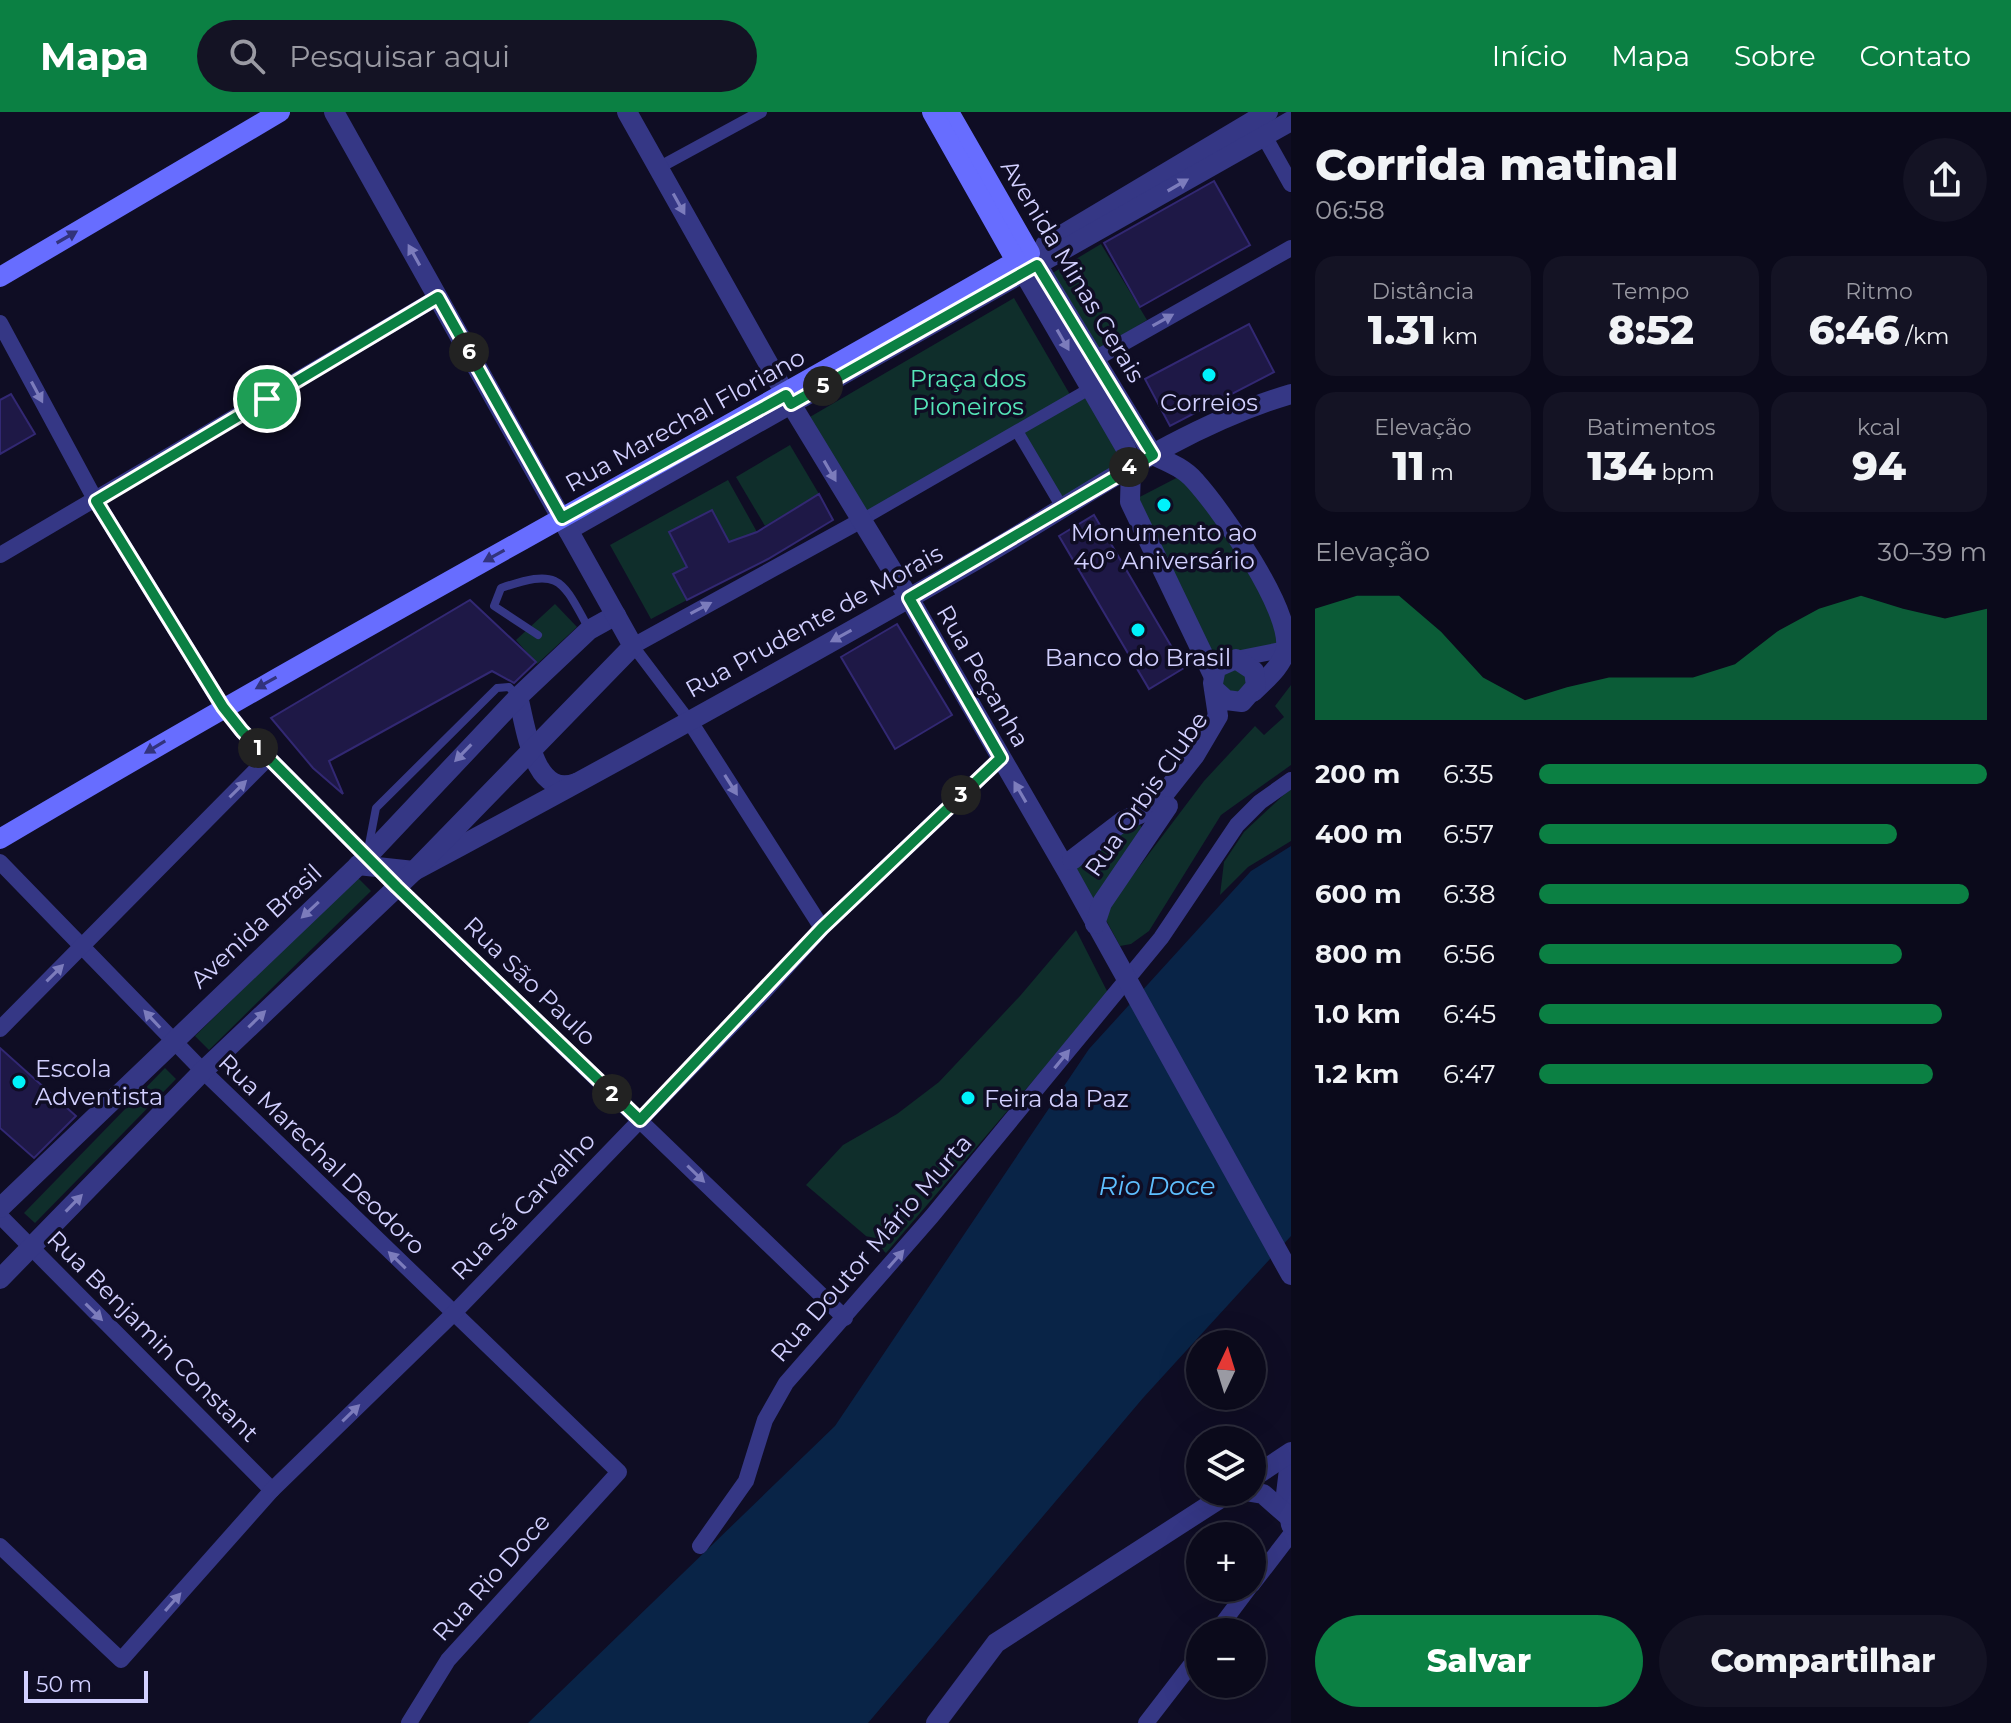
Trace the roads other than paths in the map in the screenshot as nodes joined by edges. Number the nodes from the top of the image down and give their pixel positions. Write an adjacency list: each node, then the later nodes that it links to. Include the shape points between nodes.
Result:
1 (280, 112): 13 (main road, one-way to 1)
2 (334, 112): 14 (street, one-way to 2)
3 (627, 112): 9 (street, Rua Peçanha)
4 (761, 112): 9 (street)
5 (932, 112): 12 (main road, Avenida Minas Gerais)
6 (949, 112): 12 (main road, Avenida Minas Gerais)
7 (1261, 120): 8 (street, Rua Marechal Floriano); 10 (street); 12 (street, Rua Marechal Floriano)
8 (1291, 121)
9 (658, 168): 19 (street, Rua Peçanha, one-way to 19)
10 (1291, 184)
11 (1291, 248): 16 (street, one-way to 11)
12 (1027, 263): 16 (street, Avenida Minas Gerais); 17 (street, Avenida Minas Gerais, one-way to 17); 19 (main road, Rua Marechal Floriano)
13 (0, 277)
14 (438, 297): 23 (street); 26 (street)
15 (0, 323): 23 (street, Rua São Paulo, one-way to 23)
16 (1095, 359): 21 (street, Avenida Minas Gerais)
17 (1091, 388): 20 (street); 22 (street, Avenida Minas Gerais)
18 (1291, 394): 21 (street, Rua Prudente de Morais)
19 (788, 399): 25 (street, Rua Peçanha, one-way to 25); 26 (main road, Rua Marechal Floriano)
20 (1017, 431): 24 (street); 25 (street)
21 (1153, 455): 22 (street, Rua Prudente de Morais); 32 (street, via 1195,481 1254,565 1281,612)
22 (1131, 465): 24 (street, Rua Prudente de Morais); 35 (street, via 1130,502)
23 (96, 501): 27 (street); 38 (street, Rua São Paulo)
24 (1063, 509): 28 (street, Rua Prudente de Morais)
25 (860, 521): 28 (street, Rua Peçanha); 33 (street, one-way to 25)
26 (565, 524): 29 (street); 38 (main road, Rua Marechal Floriano, one-way to 38)
27 (0, 555)
28 (909, 598): 39 (street, Rua Prudente de Morais, one-way to 39); 42 (street, Rua Peçanha)
29 (616, 615): 30 (street, Avenida Brasil); 33 (street)
30 (589, 630): 31 (lane, via 563,585 551,577 501,588 494,606); 37 (street, Avenida Brasil)
31 (538, 635)
32 (1288, 642): 34 (street); 36 (street, Rua Orbis Clube, via 1282,660)
33 (633, 646): 39 (street); 40 (street)
34 (1236, 659): 35 (street, via 1222,663); 36 (street, via 1254,671)
35 (1214, 683): 36 (street, via 1233,702); 45 (street, Rua Orbis Clube, via 1218,716 1195,755 1153,808)
36 (1250, 695): 47 (street, Rua Orbis Clube)
37 (518, 697): 40 (street); 49 (street, Avenida Brasil, one-way to 49)
38 (223, 707): 41 (street, Rua São Paulo); 46 (main road, Rua Marechal Floriano, one-way to 46)
39 (689, 720): 43 (street, Rua Prudente de Morais); 54 (street, one-way to 54)
40 (532, 749): 43 (street, via 543,775 554,785); 51 (street)
41 (268, 758): 49 (street, Rua São Paulo); 55 (street, one-way to 41)
42 (1001, 758): 50 (street, Rua Peçanha, one-way to 42); 54 (street, Rua Sá Carvalho)
43 (586, 779): 51 (street, Rua Prudente de Morais)
44 (1291, 780): 66 (street, Rua Doutor Mário Murta, one-way to 44, via 1161,938 1237,825)
45 (1120, 822): 47 (street, via 1140,823); 50 (street, Rua Orbis Clube)
46 (0, 839)
47 (1144, 839): 53 (street, Rua Orbis Clube)
48 (0, 862): 55 (street, Rua Marechal Deodoro)
49 (367, 863): 51 (street); 52 (street, Rua São Paulo); 57 (street, Avenida Brasil, one-way to 57)
50 (1066, 864): 53 (street, Rua Peçanha)
51 (414, 871): 52 (street)
52 (397, 887): 58 (street, one-way to 52); 59 (street, Rua São Paulo)
53 (1093, 904): 63 (street, Rua Orbis Clube, via 1098,929)
54 (822, 928): 59 (street, Rua Sá Carvalho)
55 (83, 945): 56 (street, one-way to 55); 57 (street, Rua Marechal Deodoro, one-way to 55)
56 (0, 1029)
57 (173, 1041): 58 (street, Rua Marechal Deodoro); 60 (street, Avenida Brasil)
58 (203, 1071): 62 (street, one-way to 58); 65 (street, Rua Marechal Deodoro, one-way to 58)
59 (640, 1120): 65 (street, Rua Sá Carvalho); 66 (street, Rua São Paulo, one-way to 66)
60 (0, 1208)
61 (0, 1216): 62 (street, Rua Benjamin Constant)
62 (31, 1248): 64 (street); 70 (street, Rua Benjamin Constant, one-way to 70)
63 (1291, 1275)
64 (0, 1279)
65 (453, 1314): 69 (street, Rua Marechal Deodoro); 70 (street, Rua Sá Carvalho, one-way to 65)
66 (845, 1318): 77 (street, Rua Doutor Mário Murta, via 786,1383 765,1420 746,1481)
67 (1291, 1452): 68 (street); 74 (street, via 1286,1474)
68 (1266, 1469)
69 (619, 1472): 82 (street, Rua Rio Doce, via 448,1660)
70 (272, 1490): 76 (street, Rua Sá Carvalho, one-way to 70, via 121,1660)
71 (1266, 1497): 74 (street)
72 (1208, 1506): 75 (street)
73 (1217, 1506): 75 (street)
74 (1290, 1525): 78 (street)
75 (1164, 1534): 83 (street, via 996,1643)
76 (0, 1546)
77 (700, 1546)
78 (1266, 1563)
79 (1239, 1602): 80 (street)
80 (1227, 1618)
81 (1186, 1671): 84 (street)
82 (409, 1723)
83 (936, 1723)
84 (1146, 1723)

